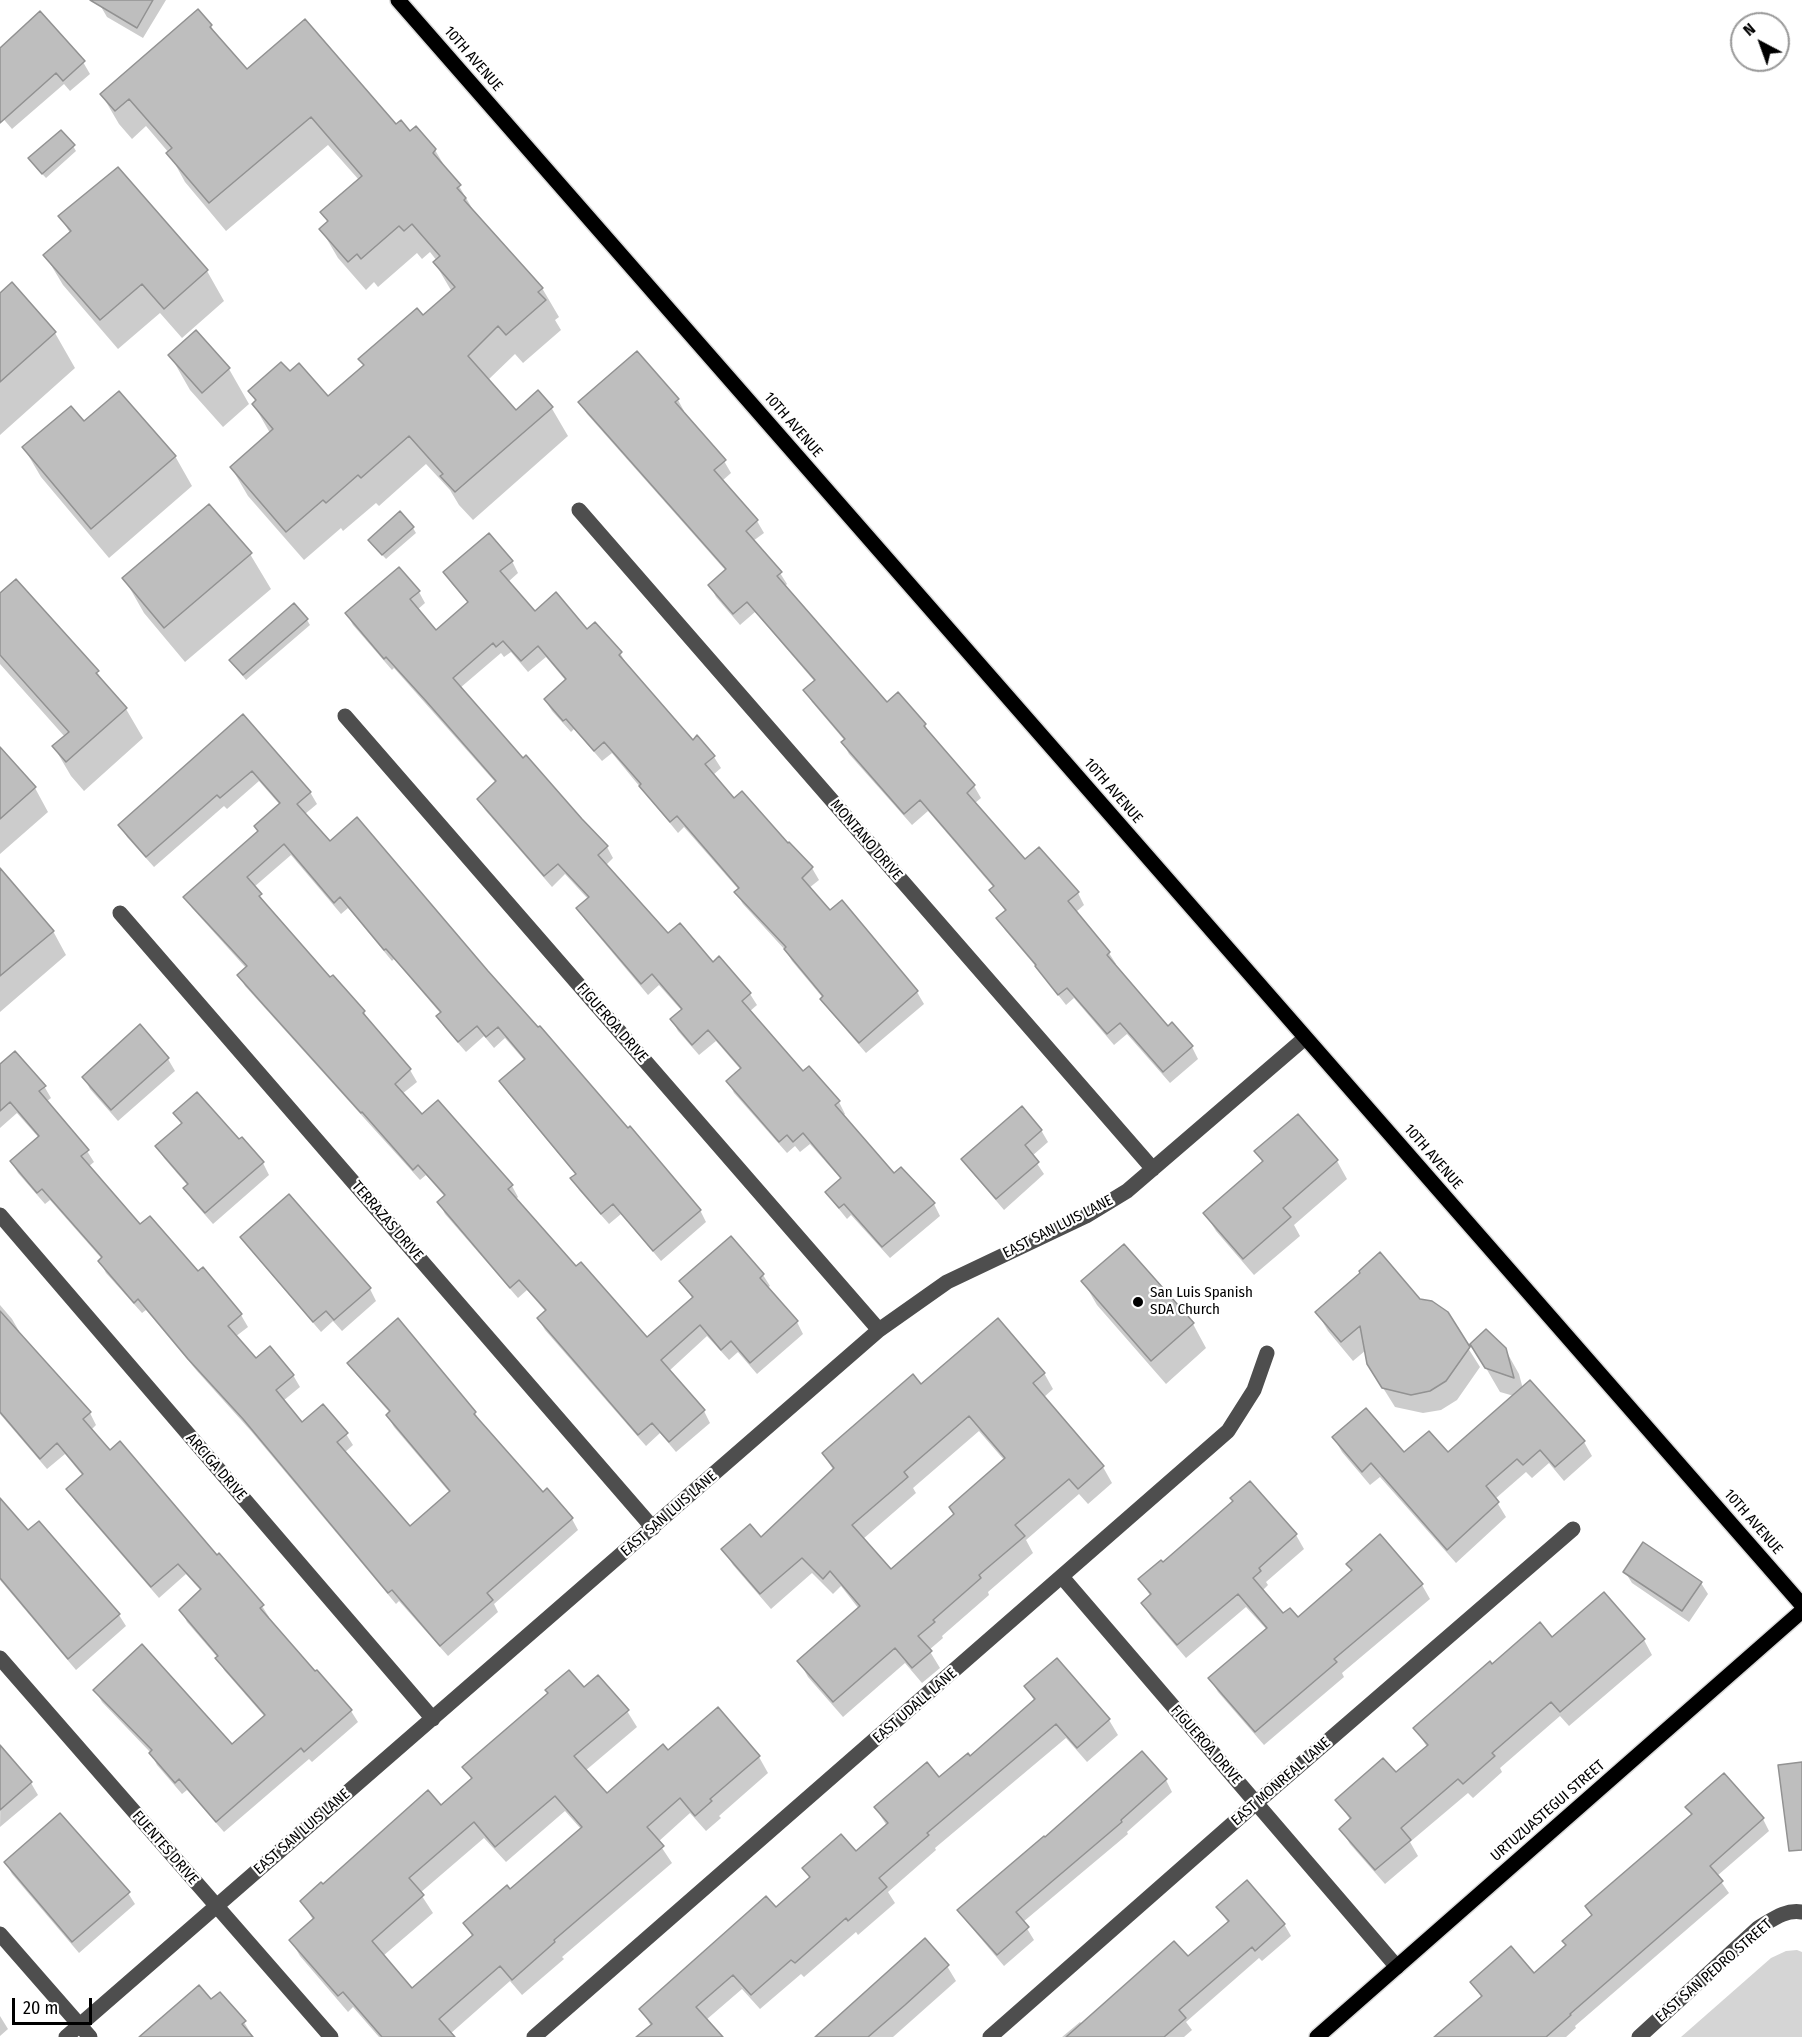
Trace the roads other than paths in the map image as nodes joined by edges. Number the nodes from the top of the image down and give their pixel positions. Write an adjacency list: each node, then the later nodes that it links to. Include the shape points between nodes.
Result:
1 (398, 0): 5 (main road, 10TH AVENUE)
2 (579, 510): 6 (street, MONTANO DRIVE)
3 (345, 716): 8 (street, FIGUEROA DRIVE)
4 (120, 914): 10 (street, TERRAZAS DRIVE)
5 (1305, 1038): 6 (street, EAST SAN LUIS LANE); 13 (main road, 10TH AVENUE)
6 (1153, 1169): 8 (street, EAST SAN LUIS LANE, via 1127,1191 1086,1216 947,1282)
7 (0, 1215): 16 (street, ARCIGA DRIVE)
8 (879, 1330): 10 (street, EAST SAN LUIS LANE)
9 (1267, 1353): 12 (street, EAST UDALL LANE, via 1254,1390 1228,1431)
10 (653, 1528): 16 (street, EAST SAN LUIS LANE)
11 (1573, 1529): 17 (street, EAST MONREAL LANE)
12 (1062, 1578): 17 (street, FIGUEROA DRIVE); 25 (street, EAST UDALL LANE)
13 (1802, 1605)
14 (1802, 1611): 21 (main road, URTUZUASTEGUI STREET)
15 (0, 1658): 18 (street, FUENTES DRIVE)
16 (433, 1719): 18 (street, EAST SAN LUIS LANE)
17 (1256, 1803): 21 (street, FIGUEROA DRIVE); 26 (street, EAST MONREAL LANE)
18 (216, 1906): 22 (street, EAST SAN LUIS LANE); 24 (street, FUENTES DRIVE)
19 (1797, 1911): 28 (street, EAST SAN PEDRO STREET, via 1774,1918 1758,1929)
20 (0, 1934): 22 (street)
21 (1397, 1967): 27 (main road, URTUZUASTEGUI STREET)
22 (85, 2031): 23 (street, EAST SAN LUIS LANE)
23 (66, 2037)
24 (331, 2037)
25 (534, 2037)
26 (990, 2037)
27 (1317, 2037)
28 (1639, 2037)

